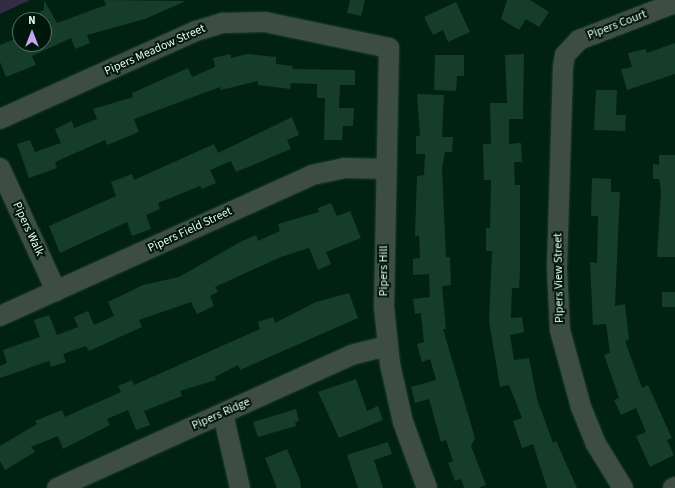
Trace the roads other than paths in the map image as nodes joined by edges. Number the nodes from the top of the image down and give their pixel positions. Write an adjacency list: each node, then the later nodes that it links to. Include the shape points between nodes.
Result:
1 (675, 3): 3 (street, Pipers Court, via 579,40)
2 (389, 48): 4 (street, Pipers Meadow Street, via 265,22 223,23 196,31); 6 (street, Pipers Hill)
3 (565, 55): 14 (street, Pipers View Street, via 557,268 560,330 580,407 596,444)
4 (0, 119)
5 (0, 168): 7 (street, Pipers Walk)
6 (386, 169): 7 (street, Pipers Field Street, via 337,168 312,174); 9 (street, Pipers Hill, via 384,307)
7 (56, 291): 8 (street, Pipers Field Street)
8 (0, 316)
9 (387, 346): 10 (street, Pipers Ridge, via 351,355); 13 (street, Pipers Hill, via 403,422)
10 (223, 414): 11 (street, Pipers Ridge); 12 (street)
11 (57, 488)
12 (240, 488)
13 (427, 488)
14 (623, 488)

